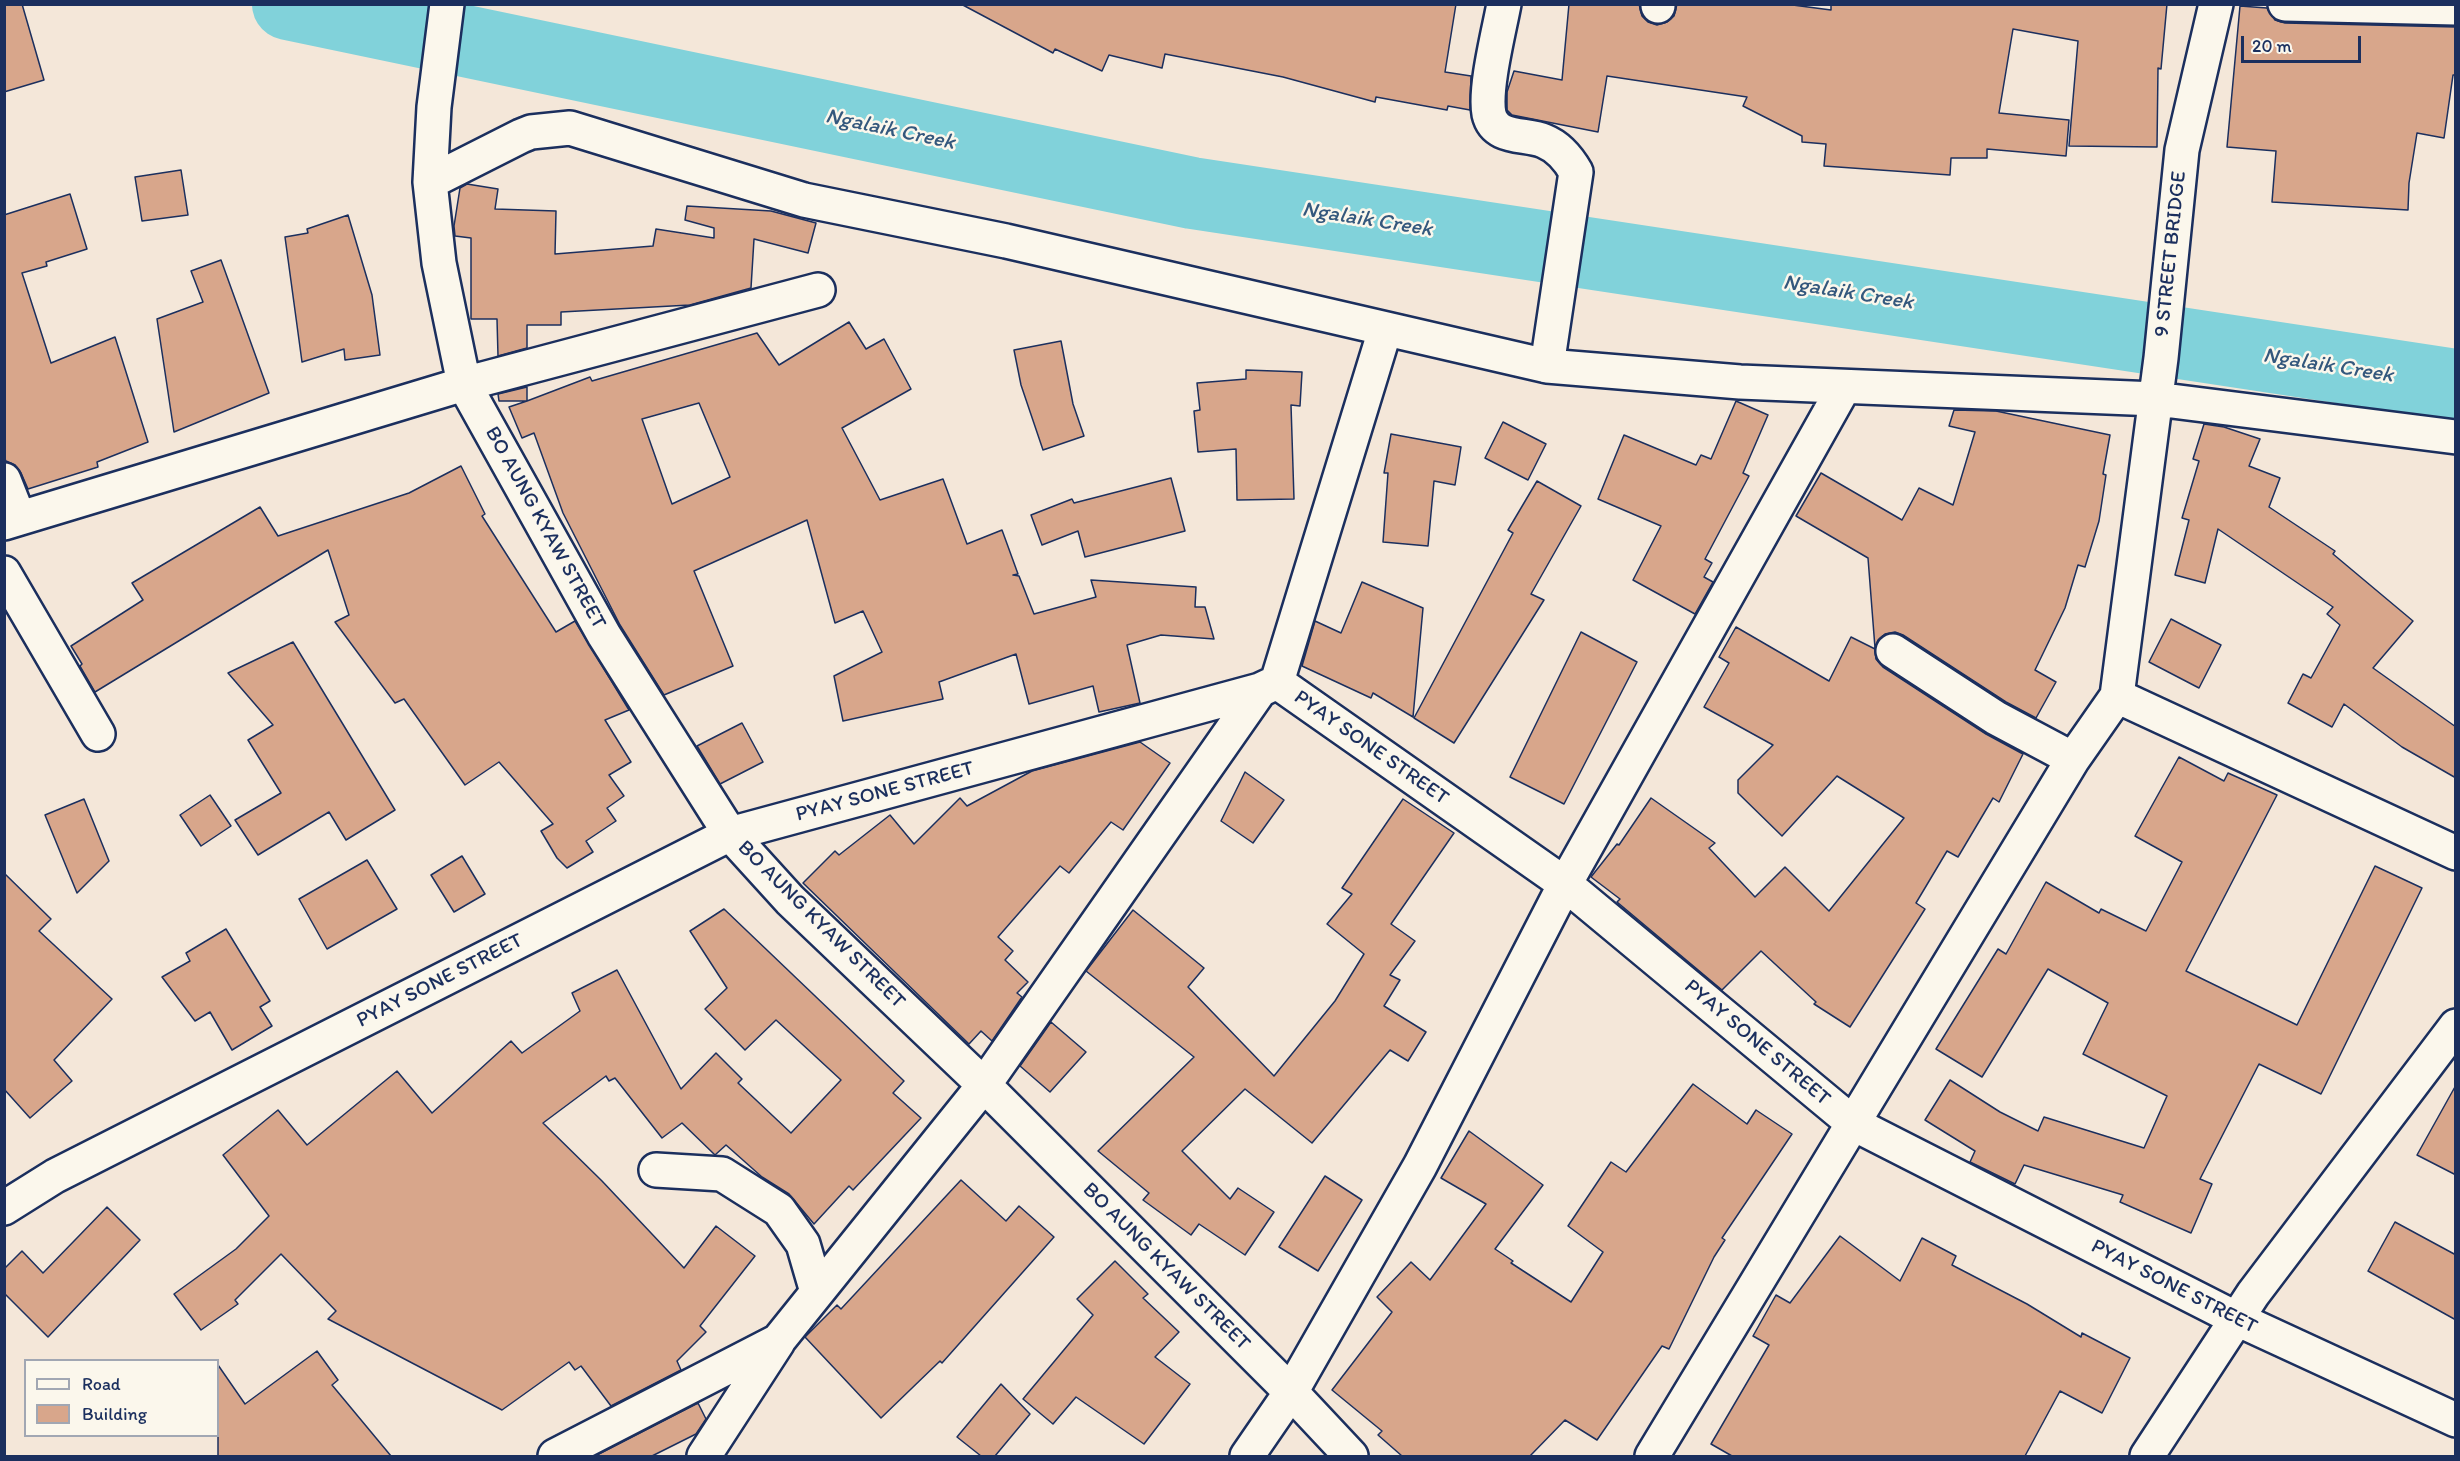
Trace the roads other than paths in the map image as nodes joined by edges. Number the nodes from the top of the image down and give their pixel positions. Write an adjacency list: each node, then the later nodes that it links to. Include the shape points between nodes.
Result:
1 (447, 4): 6 (street, BO AUNG KYAW STREET, via 434,107)
2 (1504, 4): 9 (street, via 1489,116 1505,134 1544,141 1567,156 1576,172)
3 (2216, 4): 12 (street, 9 STREET BRIDGE, via 2182,150)
4 (2285, 4): 5 (street)
5 (2456, 8)
6 (430, 182): 8 (street, via 531,132 570,128 804,200 1006,241); 10 (street, BO AUNG KYAW STREET, via 439,263)
7 (818, 290): 10 (street)
8 (1385, 330): 9 (street); 18 (street)
9 (1548, 357): 11 (street, via 1740,382)
10 (464, 384): 15 (street); 22 (street, BO AUNG KYAW STREET, via 604,635)
11 (1844, 387): 12 (street); 24 (street)
12 (2156, 399): 13 (street); 19 (street, 9 STREET BRIDGE)
13 (2456, 437)
14 (4, 480): 15 (street)
15 (12, 521)
16 (4, 573): 20 (street)
17 (1893, 651): 21 (street, via 1996,718)
18 (1268, 686): 22 (street, PYAY SONE STREET); 24 (street, PYAY SONE STREET); 26 (street)
19 (2117, 696): 21 (street); 23 (street)
20 (98, 734)
21 (2073, 759): 27 (street)
22 (730, 834): 26 (street, BO AUNG KYAW STREET, via 790,900); 29 (street, PYAY SONE STREET, via 55,1176)
23 (2456, 853)
24 (1565, 884): 27 (street, PYAY SONE STREET); 33 (street, via 1420,1166)
25 (2456, 1026): 31 (street)
26 (984, 1085): 30 (street); 33 (street, BO AUNG KYAW STREET)
27 (1854, 1124): 31 (street, PYAY SONE STREET); 39 (street)
28 (656, 1170): 30 (street, via 722,1174 779,1210 803,1244)
29 (4, 1208)
30 (817, 1292): 32 (street)
31 (2237, 1319): 34 (street, PYAY SONE STREET); 40 (street)
32 (778, 1341): 35 (street); 36 (street)
33 (1291, 1392): 37 (street); 38 (street, BO AUNG KYAW STREET)
34 (2456, 1420)
35 (555, 1456)
36 (704, 1456)
37 (1247, 1456)
38 (1351, 1456)
39 (1652, 1456)
40 (2146, 1456)

